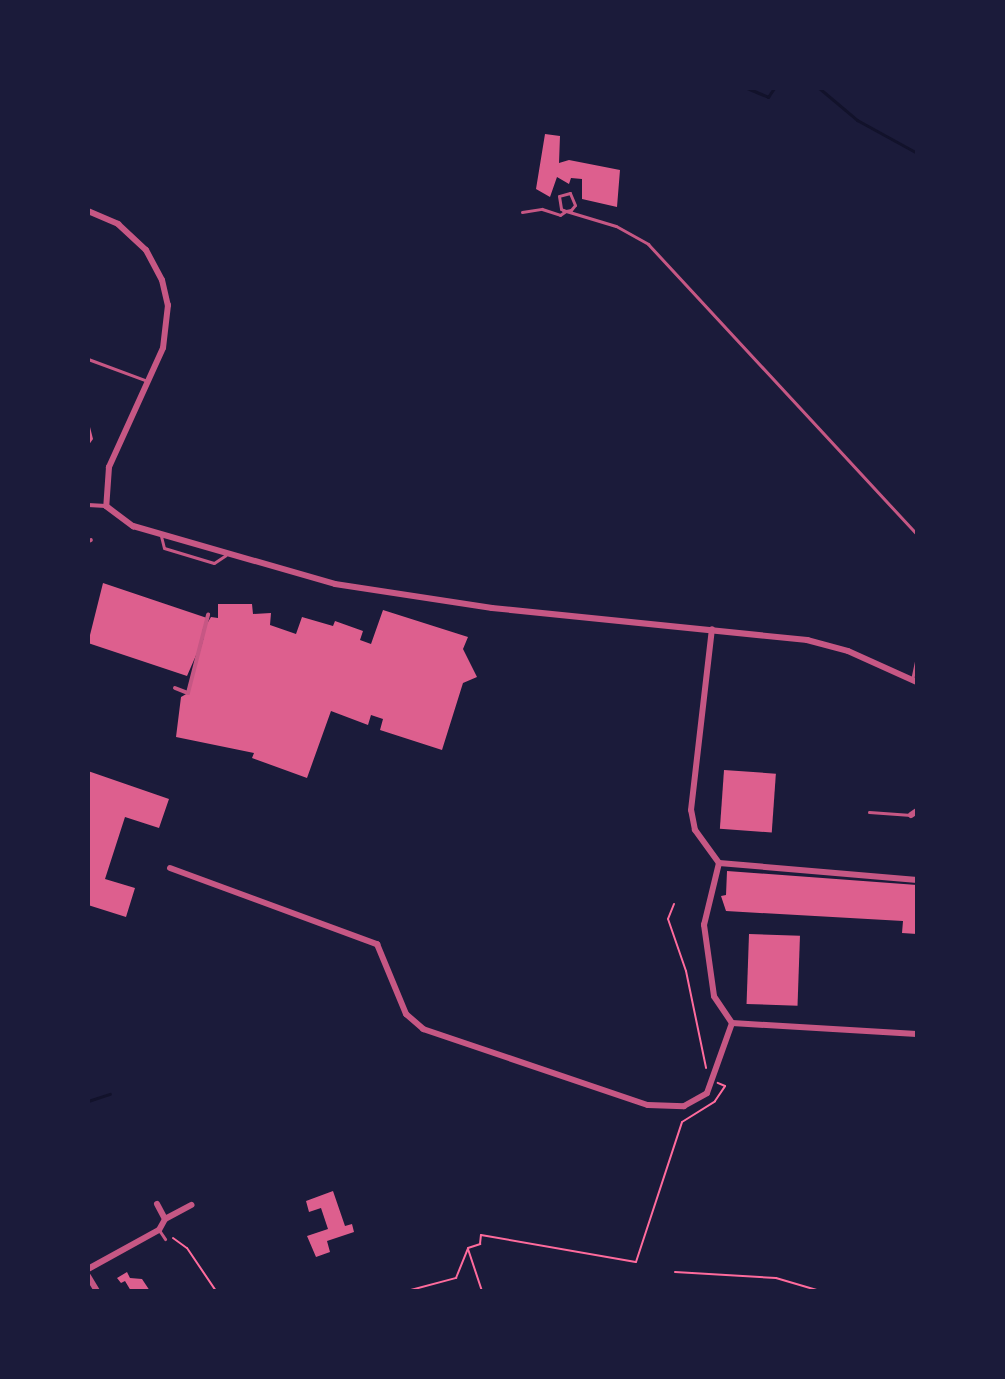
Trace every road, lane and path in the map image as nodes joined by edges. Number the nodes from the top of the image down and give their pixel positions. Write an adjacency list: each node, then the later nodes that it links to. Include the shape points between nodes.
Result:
1 (88, 211): 5 (street, via 136,238 162,280 167,332)
2 (566, 211): 2 (lane, via 557,201 567,193 576,202); 3 (lane); 8 (lane, via 616,226 648,244)
3 (522, 212)
4 (88, 359): 5 (lane)
5 (147, 381): 7 (street, via 109,467)
6 (88, 505): 7 (street)
7 (106, 506): 10 (street, via 133,526 161,536 335,584)
8 (917, 535)
9 (208, 615): 13 (street, via 188,693)
10 (712, 629): 12 (street, via 807,640 848,651); 16 (street, via 691,810 695,830)
11 (917, 657): 12 (lane)
12 (914, 681)
13 (175, 688)
14 (869, 812): 15 (lane)
15 (914, 813)
16 (719, 863): 18 (street); 20 (street, via 704,925 714,996)
17 (170, 868): 22 (street, via 377,944 406,1014 423,1029 663,1108 684,1106 707,1093)
18 (917, 880)
19 (674, 904): 22 (path, via 668,919 686,971 708,1079)
20 (732, 1023): 21 (street); 22 (street)
21 (917, 1034)
22 (713, 1081): 23 (path)
23 (725, 1086)
24 (682, 1122): 30 (path, via 636,1262 481,1235 480,1244)
25 (157, 1204): 27 (street)
26 (191, 1205): 27 (street)
27 (165, 1219): 28 (street)
28 (159, 1230): 29 (lane); 31 (street)
29 (167, 1237): 35 (path, via 187,1248)
30 (468, 1248): 36 (path, via 456,1278); 37 (path)
31 (88, 1269)
32 (675, 1272): 38 (path, via 776,1278)
33 (88, 1276): 34 (street)
34 (97, 1291)
35 (216, 1291)
36 (407, 1291)
37 (482, 1291)
38 (820, 1291)

